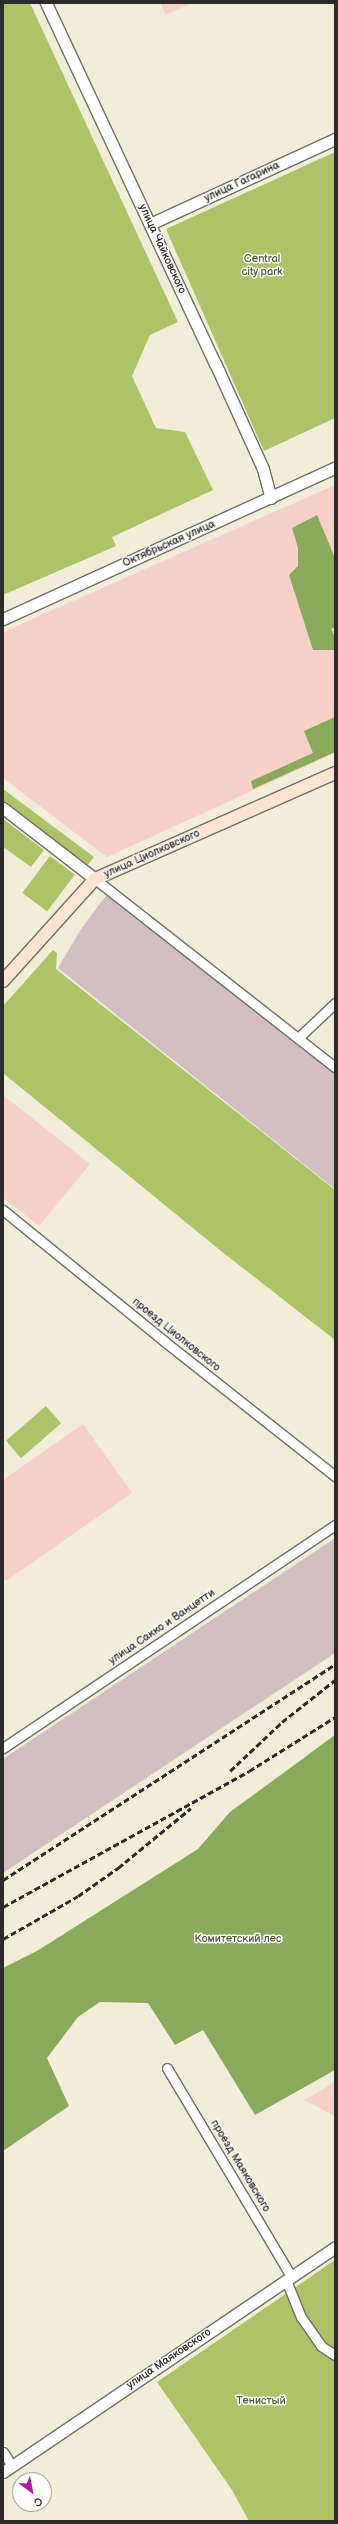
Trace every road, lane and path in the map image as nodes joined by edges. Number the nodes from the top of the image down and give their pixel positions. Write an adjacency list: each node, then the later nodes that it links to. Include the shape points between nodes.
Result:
1 (46, 3): 3 (street, улица Чайковского)
2 (335, 139): 3 (street, улица Гагарина)
3 (150, 224): 5 (street, улица Чайковского, via 263,468)
4 (335, 468): 5 (street, Октябрьская улица)
5 (271, 498): 6 (street, Октябрьская улица)
6 (3, 619)
7 (335, 773): 9 (main road, улица Циолковского)
8 (3, 808): 9 (street)
9 (95, 880): 10 (main road, улица Циолковского); 12 (street)
10 (3, 981)
11 (335, 1003): 12 (street)
12 (298, 1038): 13 (street)
13 (335, 1067)
14 (3, 1210): 15 (street, проезд Циолковского)
15 (335, 1476)
16 (335, 1526): 17 (street, улица Сакко и Ванцетти)
17 (3, 1748)
18 (167, 2068): 20 (street, проезд Маяковского)
19 (335, 2247): 20 (street, улица Маяковского)
20 (289, 2278): 21 (street, проезд Маяковского, via 301,2317 321,2346); 23 (street, улица Маяковского)
21 (335, 2355)
22 (3, 2452): 23 (street)
23 (8, 2469)

